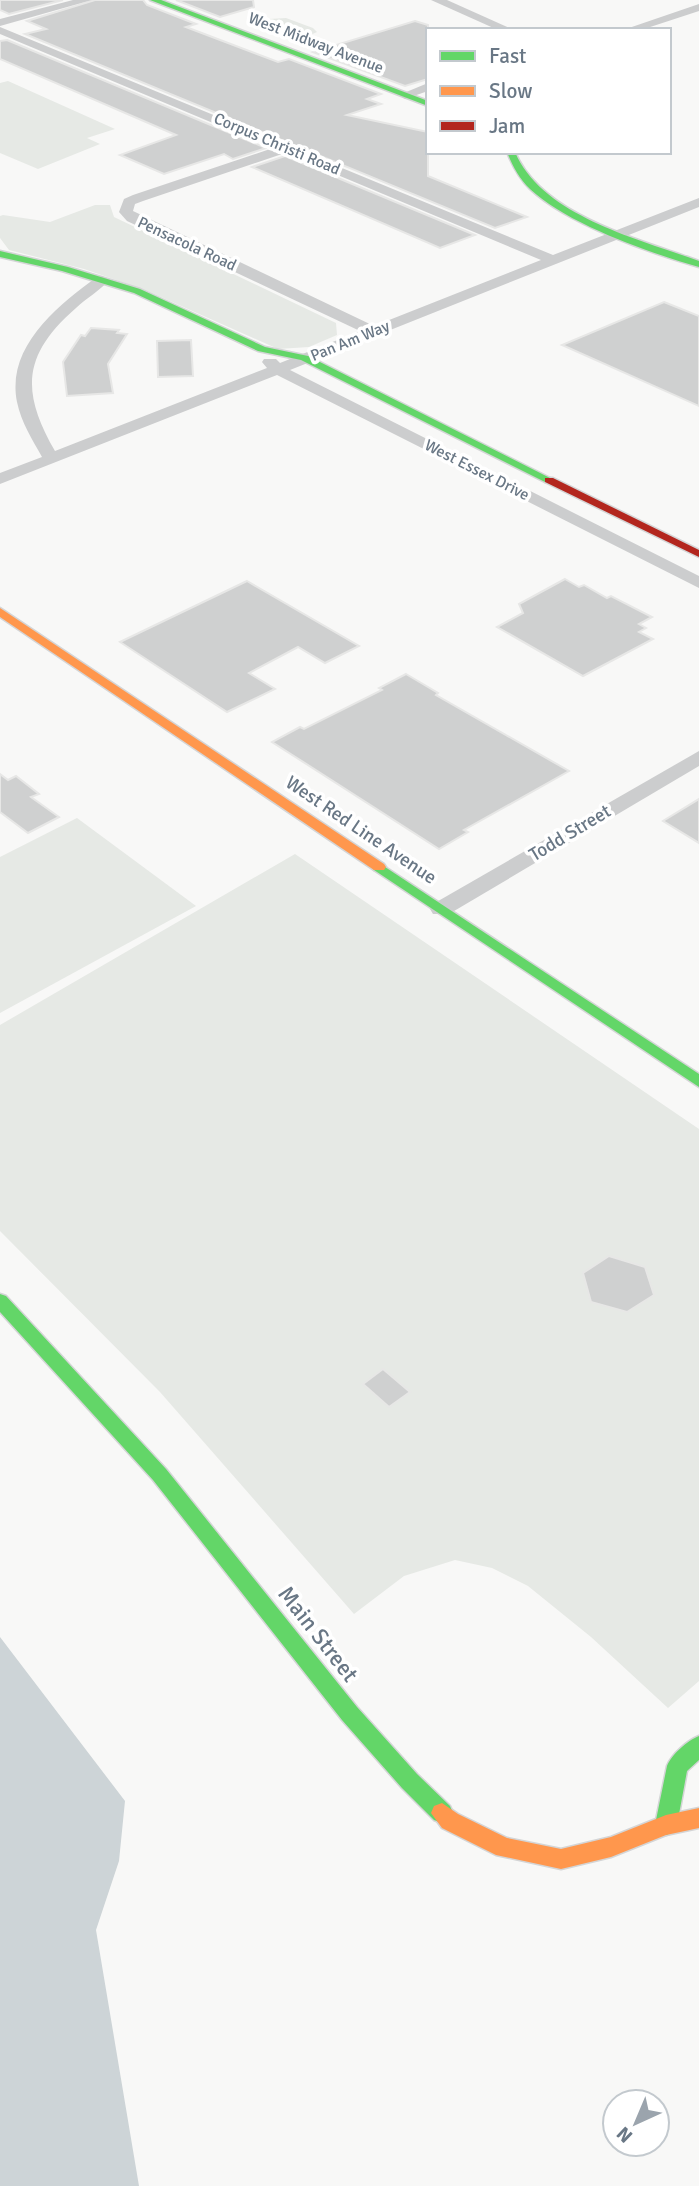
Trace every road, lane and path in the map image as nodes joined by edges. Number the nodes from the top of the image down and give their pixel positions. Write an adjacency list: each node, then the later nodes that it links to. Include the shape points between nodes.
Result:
1 (86, 0): 5 (street)
2 (153, 0): 10 (street, West Midway Avenue)
3 (437, 0): 6 (street)
4 (699, 7): 7 (street)
5 (0, 23)
6 (503, 28)
7 (635, 28)
8 (0, 30): 12 (street, Corpus Christi Road)
9 (426, 88): 10 (street)
10 (405, 95): 11 (street, West Midway Avenue)
11 (426, 103)
12 (286, 148): 17 (street, Corpus Christi Road); 20 (street, Pensacola Road, via 138,198 129,202 126,212)
13 (511, 154): 15 (street, via 515,170 546,199)
14 (699, 202): 15 (street, Pan Am Way)
15 (622, 233): 17 (street, Pan Am Way); 18 (street)
16 (0, 254): 19 (street, West Essex Drive)
17 (554, 260): 20 (street, Pan Am Way)
18 (699, 264)
19 (102, 280): 21 (street, West Essex Drive, via 168,304); 25 (street, via 49,324 27,366 24,398)
20 (373, 331): 22 (street, Pan Am Way)
21 (262, 349): 22 (street, West Essex Drive); 23 (street, West Essex Drive)
22 (304, 358): 23 (street, Pan Am Way); 24 (street, West Essex Drive)
23 (277, 369): 25 (street, Pan Am Way); 26 (street, West Essex Drive)
24 (491, 451): 26 (street); 28 (street, West Essex Drive)
25 (51, 458): 27 (street, Pan Am Way)
26 (463, 463): 29 (street, West Essex Drive)
27 (0, 478)
28 (649, 529): 29 (street); 30 (street, West Essex Drive)
29 (620, 543): 31 (street, West Essex Drive)
30 (699, 554)
31 (699, 583)
32 (0, 612): 34 (street, West Red Line Avenue)
33 (699, 757): 34 (street, Todd Street)
34 (441, 909): 35 (street, West Red Line Avenue)
35 (699, 1082)
36 (0, 1301): 39 (street, Main Street, via 208,1532 399,1773 450,1821 504,1848 561,1859 611,1847)
37 (699, 1746): 39 (street, via 677,1766)
38 (699, 1818): 39 (street, Main Street)
39 (666, 1825)

